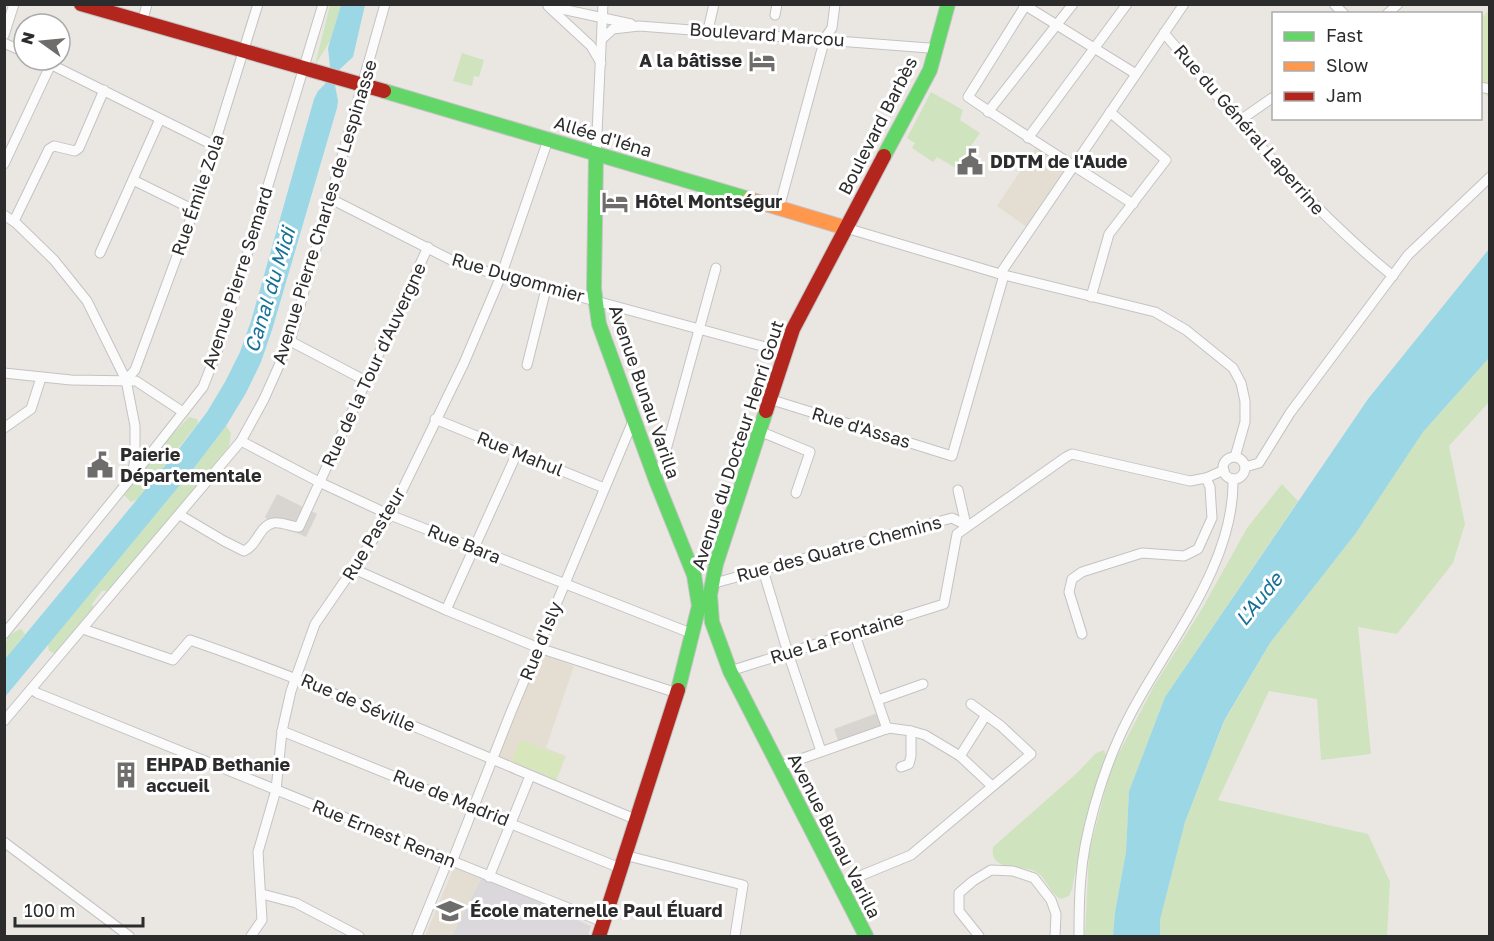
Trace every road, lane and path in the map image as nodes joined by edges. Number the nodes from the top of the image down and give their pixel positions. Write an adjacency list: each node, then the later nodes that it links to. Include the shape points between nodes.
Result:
1 (14, 4): 26 (street)
2 (81, 4): 21 (main road, Allée d'Iéna)
3 (147, 4): 21 (street)
4 (258, 4): 30 (street, Rue Émile Zola)
5 (323, 4): 33 (street, Avenue Pierre Semard)
6 (385, 4): 37 (street, Avenue Pierre Charles de Lespinasse)
7 (593, 4): 18 (street)
8 (603, 4): 20 (street)
9 (714, 4): 24 (street)
10 (777, 4): 19 (street)
11 (835, 4): 27 (street, via 832,28)
12 (948, 4): 31 (main road, Boulevard Barbès)
13 (1073, 4): 22 (street)
14 (1127, 4): 29 (street)
15 (1184, 4): 25 (street)
16 (547, 5): 18 (street); 32 (street, via 591,46)
17 (1027, 6): 22 (street); 40 (street, via 968,97)
18 (582, 13): 20 (street)
19 (775, 15)
20 (602, 18): 23 (street); 28 (street)
21 (142, 23): 30 (main road, Allée d'Iéna)
22 (1057, 25): 29 (street); 40 (street)
23 (639, 26): 24 (street, Boulevard Marcou); 28 (street, Boulevard Marcou, via 613,29)
24 (708, 30): 27 (street, Boulevard Marcou)
25 (1164, 33): 36 (street); 43 (street, Rue du Général Laperrine)
26 (4, 36)
27 (825, 38): 31 (street, Boulevard Marcou, via 929,48); 54 (street)
28 (602, 39): 32 (street)
29 (1095, 49): 36 (street); 44 (street)
30 (245, 51): 33 (main road, Allée d'Iéna); 46 (street, Rue Émile Zola)
31 (934, 53): 58 (main road, Boulevard Barbès, via 930,70)
32 (601, 63): 47 (street)
33 (307, 70): 37 (main road, Allée d'Iéna); 77 (street, Avenue Pierre Semard, via 220,344 203,387)
34 (42, 72): 48 (street)
35 (67, 72): 38 (street)
36 (1136, 74): 41 (street)
37 (363, 85): 45 (main road, Allée d'Iéna); 52 (street, Avenue Pierre Charles de Lespinasse)
38 (104, 90): 42 (street); 57 (street, via 79,148 75,152 54,146 49,149)
39 (1272, 98): 43 (street)
40 (988, 112): 44 (street)
41 (1110, 112): 49 (street); 53 (street, via 1166,160)
42 (160, 119): 46 (street); 51 (street)
43 (1239, 121): 64 (street, Rue du Général Laperrine, via 1330,222)
44 (1028, 138): 49 (street)
45 (548, 140): 47 (main road, Allée d'Iéna); 63 (street, Rue Pasteur)
46 (215, 146): 55 (street, Rue Émile Zola)
47 (596, 154): 54 (main road, Allée d'Iéna); 67 (main road, Avenue Bunau Varilla)
48 (4, 164)
49 (1074, 165): 53 (street); 62 (street)
50 (1490, 177): 64 (street, via 1419,243)
51 (133, 180): 55 (street); 60 (street)
52 (331, 199): 59 (street, Rue Dugommier); 69 (street, Avenue Pierre Charles de Lespinasse)
53 (1133, 204): 66 (street, via 1109,234)
54 (779, 208): 58 (main road, Allée d'Iéna)
55 (194, 210): 74 (street, Rue Émile Zola, via 135,370)
56 (5, 216): 57 (street)
57 (14, 221): 74 (street, via 54,260 87,301)
58 (846, 228): 62 (street, Allée d'Iéna); 70 (main road, Avenue du Docteur Henri Gout)
59 (428, 248): 63 (street, Rue Dugommier, via 459,264); 75 (street, Rue de la Tour d'Auvergne)
60 (100, 253)
61 (716, 268): 68 (street)
62 (1002, 274): 66 (street, Allée d'Iéna); 76 (street, Rue d'Assas, via 952,456)
63 (501, 276): 65 (street, Rue Dugommier); 78 (street, Rue Pasteur)
64 (1393, 276): 85 (street, via 1290,413 1259,463)
65 (546, 289): 67 (street, Rue Dugommier); 71 (street)
66 (1091, 297): 84 (street, Allée d'Iéna, via 1155,312 1186,330 1233,368 1245,401 1245,422)
67 (594, 300): 68 (street, Rue Dugommier); 79 (main road, Avenue Bunau Varilla)
68 (699, 330): 70 (street, Rue Dugommier); 88 (street, via 661,468)
69 (290, 341): 75 (street); 82 (street, Avenue Pierre Charles de Lespinasse)
70 (784, 352): 76 (main road, Avenue du Docteur Henri Gout)
71 (527, 365)
72 (7, 375): 73 (street)
73 (41, 378): 74 (street); 80 (street, via 31,409)
74 (126, 380): 77 (street, via 136,381); 87 (street, via 135,426)
75 (366, 381): 91 (street, Rue de la Tour d'Auvergne)
76 (769, 399): 81 (main road, Avenue du Docteur Henri Gout)
77 (183, 412): 87 (street, Avenue Pierre Semard)
78 (435, 419): 83 (street, Rue Mahul); 96 (street, Rue Pasteur)
79 (633, 421): 88 (main road, Avenue Bunau Varilla); 92 (street, Rue d'Isly)
80 (4, 428)
81 (759, 431): 94 (street, via 810,452); 102 (main road, Avenue du Docteur Henri Gout)
82 (241, 441): 91 (street, Rue Bara); 95 (street, Avenue Pierre Charles de Lespinasse)
83 (517, 453): 92 (street, Rue Mahul); 98 (street)
84 (1235, 457): 85 (street); 86 (street, via 1225,462)
85 (1245, 467): 90 (street, via 1241,477)
86 (1224, 471): 89 (street); 90 (street)
87 (132, 477): 108 (street, Avenue Pierre Semard)
88 (654, 477): 101 (main road, Avenue Bunau Varilla)
89 (1206, 478): 97 (street, via 1190,481 1072,454); 110 (street, via 1212,518 1198,549 1184,556 1142,554 1082,572 1072,579 1069,592)
90 (1233, 479): 152 (street, via 1232,510 1223,543 1202,592 1117,741 1098,795 1081,875)
91 (319, 482): 95 (street, Rue de la Tour d'Auvergne, via 299,527 273,523 244,551); 96 (street, Rue Bara)
92 (604, 488): 103 (street, Rue d'Isly)
93 (958, 490): 97 (street)
94 (796, 493)
95 (180, 514): 106 (street, Avenue Pierre Charles de Lespinasse)
96 (390, 515): 98 (street, Rue Bara); 99 (street, Rue Pasteur)
97 (966, 525): 100 (street, Rue des Quatre Chemins, via 952,518); 107 (street, Rue La Fontaine, via 957,534 944,604)
98 (474, 549): 103 (street, Rue Bara); 104 (street)
99 (354, 569): 104 (street); 114 (street, Rue Pasteur, via 315,624)
100 (763, 570): 102 (street, Rue des Quatre Chemins); 112 (street)
101 (694, 575): 102 (main road); 105 (main road, Avenue Bunau Varilla)
102 (712, 580): 105 (main road, Avenue du Docteur Henri Gout)
103 (564, 584): 109 (street, Rue Bara); 111 (street, Rue d'Isly)
104 (446, 610): 111 (street)
105 (709, 619): 109 (main road); 109 (main road, Avenue Bunau Varilla); 113 (main road, Avenue Bunau Varilla)
106 (83, 629): 114 (street, Rue de Séville, via 173,660 190,640); 116 (street, Avenue Pierre Charles de Lespinasse)
107 (855, 632): 112 (street, Rue La Fontaine); 118 (street)
108 (4, 634)
109 (693, 634): 117 (main road)
110 (1082, 634)
111 (539, 648): 117 (street); 127 (street, Rue d'Isly)
112 (788, 653): 113 (street, Rue La Fontaine); 125 (street)
113 (730, 671): 128 (main road, Avenue Bunau Varilla)
114 (296, 677): 123 (street, Rue Pasteur); 127 (street, Rue de Séville)
115 (923, 684): 118 (street)
116 (33, 690): 121 (street, Avenue Pierre Charles de Lespinasse); 132 (street, Rue Ernest Renan)
117 (677, 693): 134 (main road)
118 (878, 700): 122 (street)
119 (971, 704): 120 (street)
120 (986, 715): 126 (street); 131 (street, via 1031,754)
121 (4, 721)
122 (887, 729): 124 (street); 125 (street)
123 (282, 731): 132 (street, Rue Pasteur); 133 (street, Rue de Madrid)
124 (911, 731): 126 (street); 129 (street, via 909,765)
125 (820, 751): 128 (street)
126 (960, 756): 131 (street)
127 (492, 759): 130 (street, Rue de Séville); 133 (street, Rue d'Isly)
128 (778, 767): 140 (main road, Avenue Bunau Varilla)
129 (901, 767)
130 (530, 776): 134 (street, Rue de Séville); 135 (street)
131 (992, 786): 140 (street, via 911,855)
132 (276, 790): 137 (street, Rue Ernest Renan); 141 (street, Rue Pasteur, via 258,852)
133 (473, 808): 135 (street, Rue de Madrid); 137 (street, Rue d'Isly)
134 (635, 819): 138 (main road)
135 (512, 823): 138 (street, Rue de Madrid); 139 (street)
136 (4, 842): 143 (street)
137 (450, 861): 139 (street, Rue Ernest Renan); 146 (street, Rue d'Isly)
138 (622, 862): 142 (main road); 148 (street, Rue de Madrid, via 743,885)
139 (489, 877): 142 (street, Rue Ernest Renan)
140 (838, 885): 149 (main road, Avenue Bunau Varilla)
141 (262, 894): 144 (street, Rue Pasteur, via 262,920); 145 (street, via 296,903)
142 (603, 922): 147 (main road)
143 (129, 936)
144 (251, 936)
145 (359, 936)
146 (417, 936)
147 (599, 936)
148 (735, 936)
149 (866, 936)
150 (979, 936): 151 (street, via 959,911 959,893 991,870 1013,871 1034,878 1051,900 1056,914)
151 (1055, 936)
152 (1079, 936)

